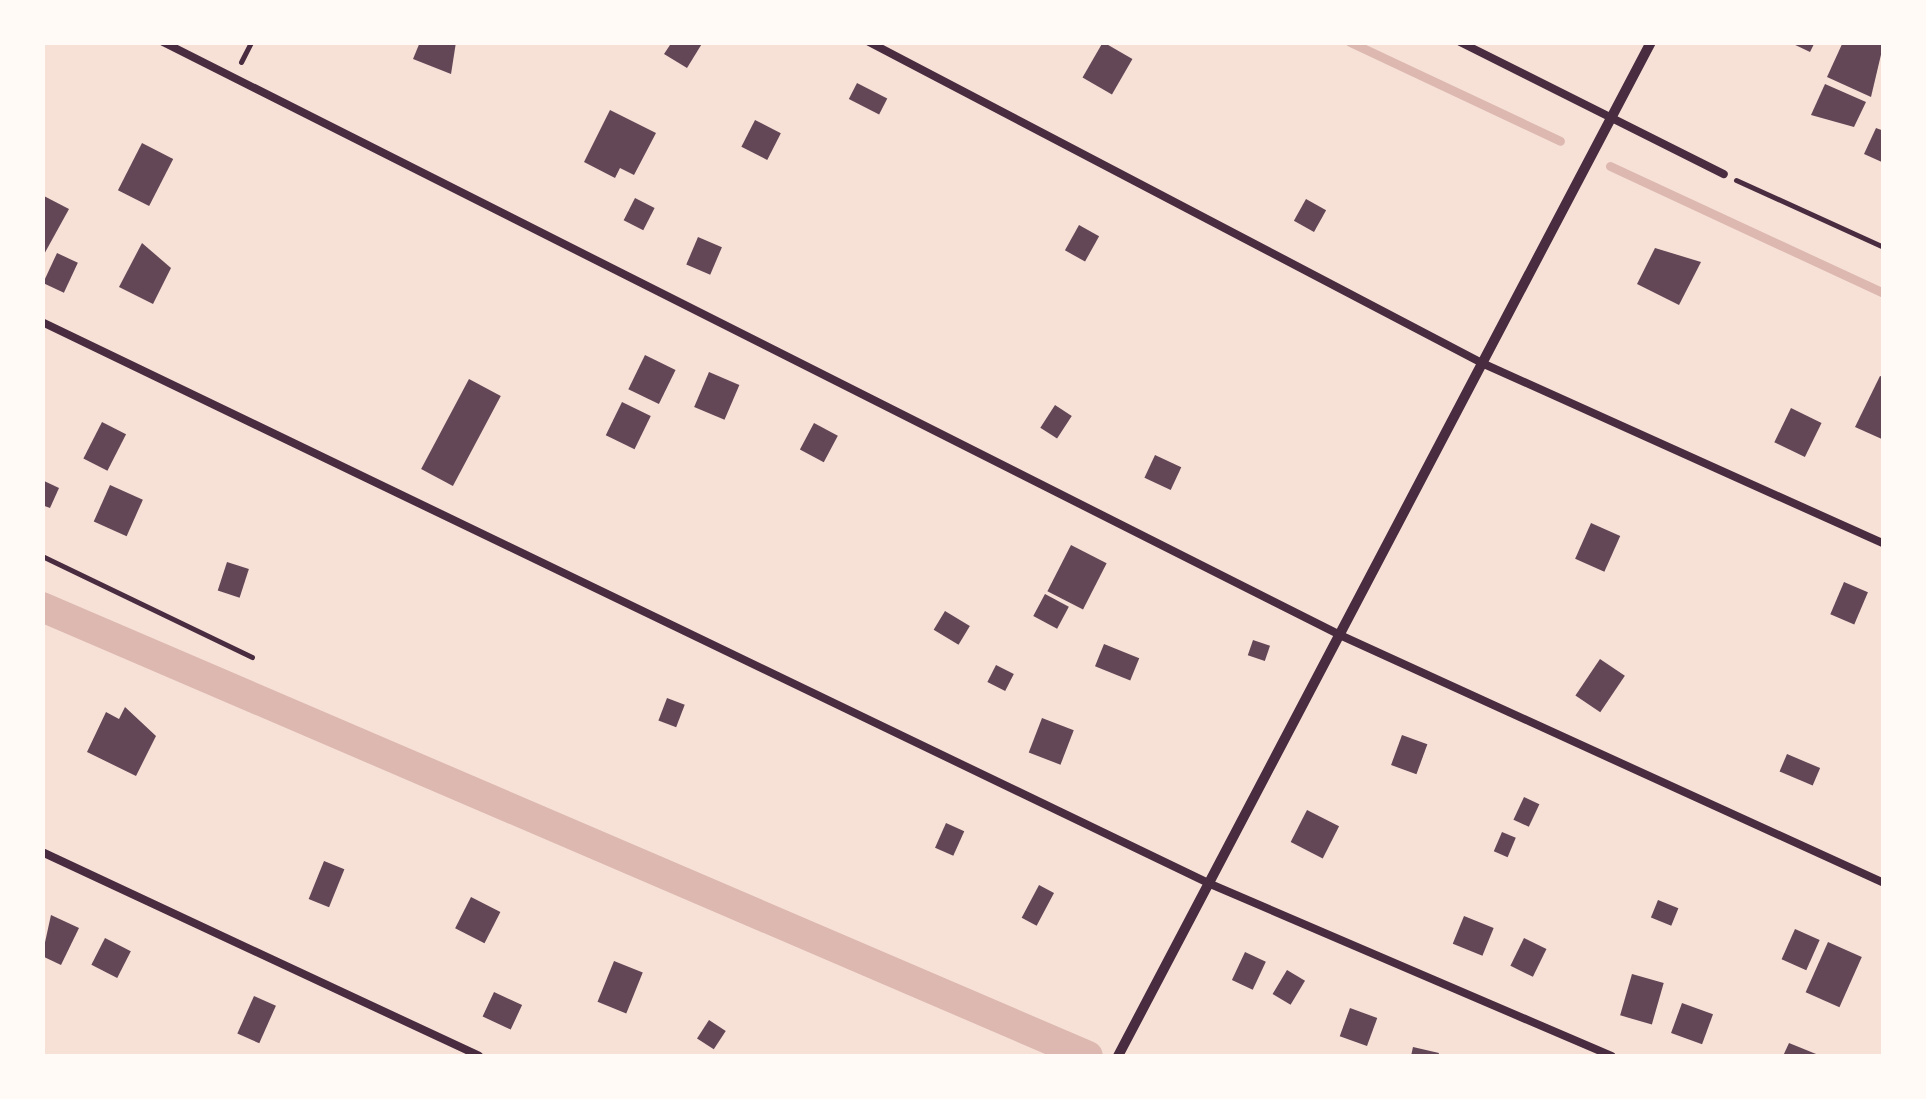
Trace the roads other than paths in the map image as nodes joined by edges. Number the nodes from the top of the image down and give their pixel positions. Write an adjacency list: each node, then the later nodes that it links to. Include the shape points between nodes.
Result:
1 (163, 42): 10 (lane)
2 (869, 42): 8 (lane)
3 (1460, 42): 5 (lane)
4 (1651, 42): 5 (street)
5 (1612, 119): 6 (lane); 8 (street)
6 (1724, 174)
7 (42, 322): 12 (lane)
8 (1484, 364): 9 (lane); 10 (street)
9 (1884, 544)
10 (1342, 636): 12 (street); 13 (lane)
11 (42, 852): 14 (lane)
12 (1208, 882): 15 (street); 16 (lane)
13 (1884, 883)
14 (479, 1056)
15 (1118, 1056)
16 (1610, 1056)

